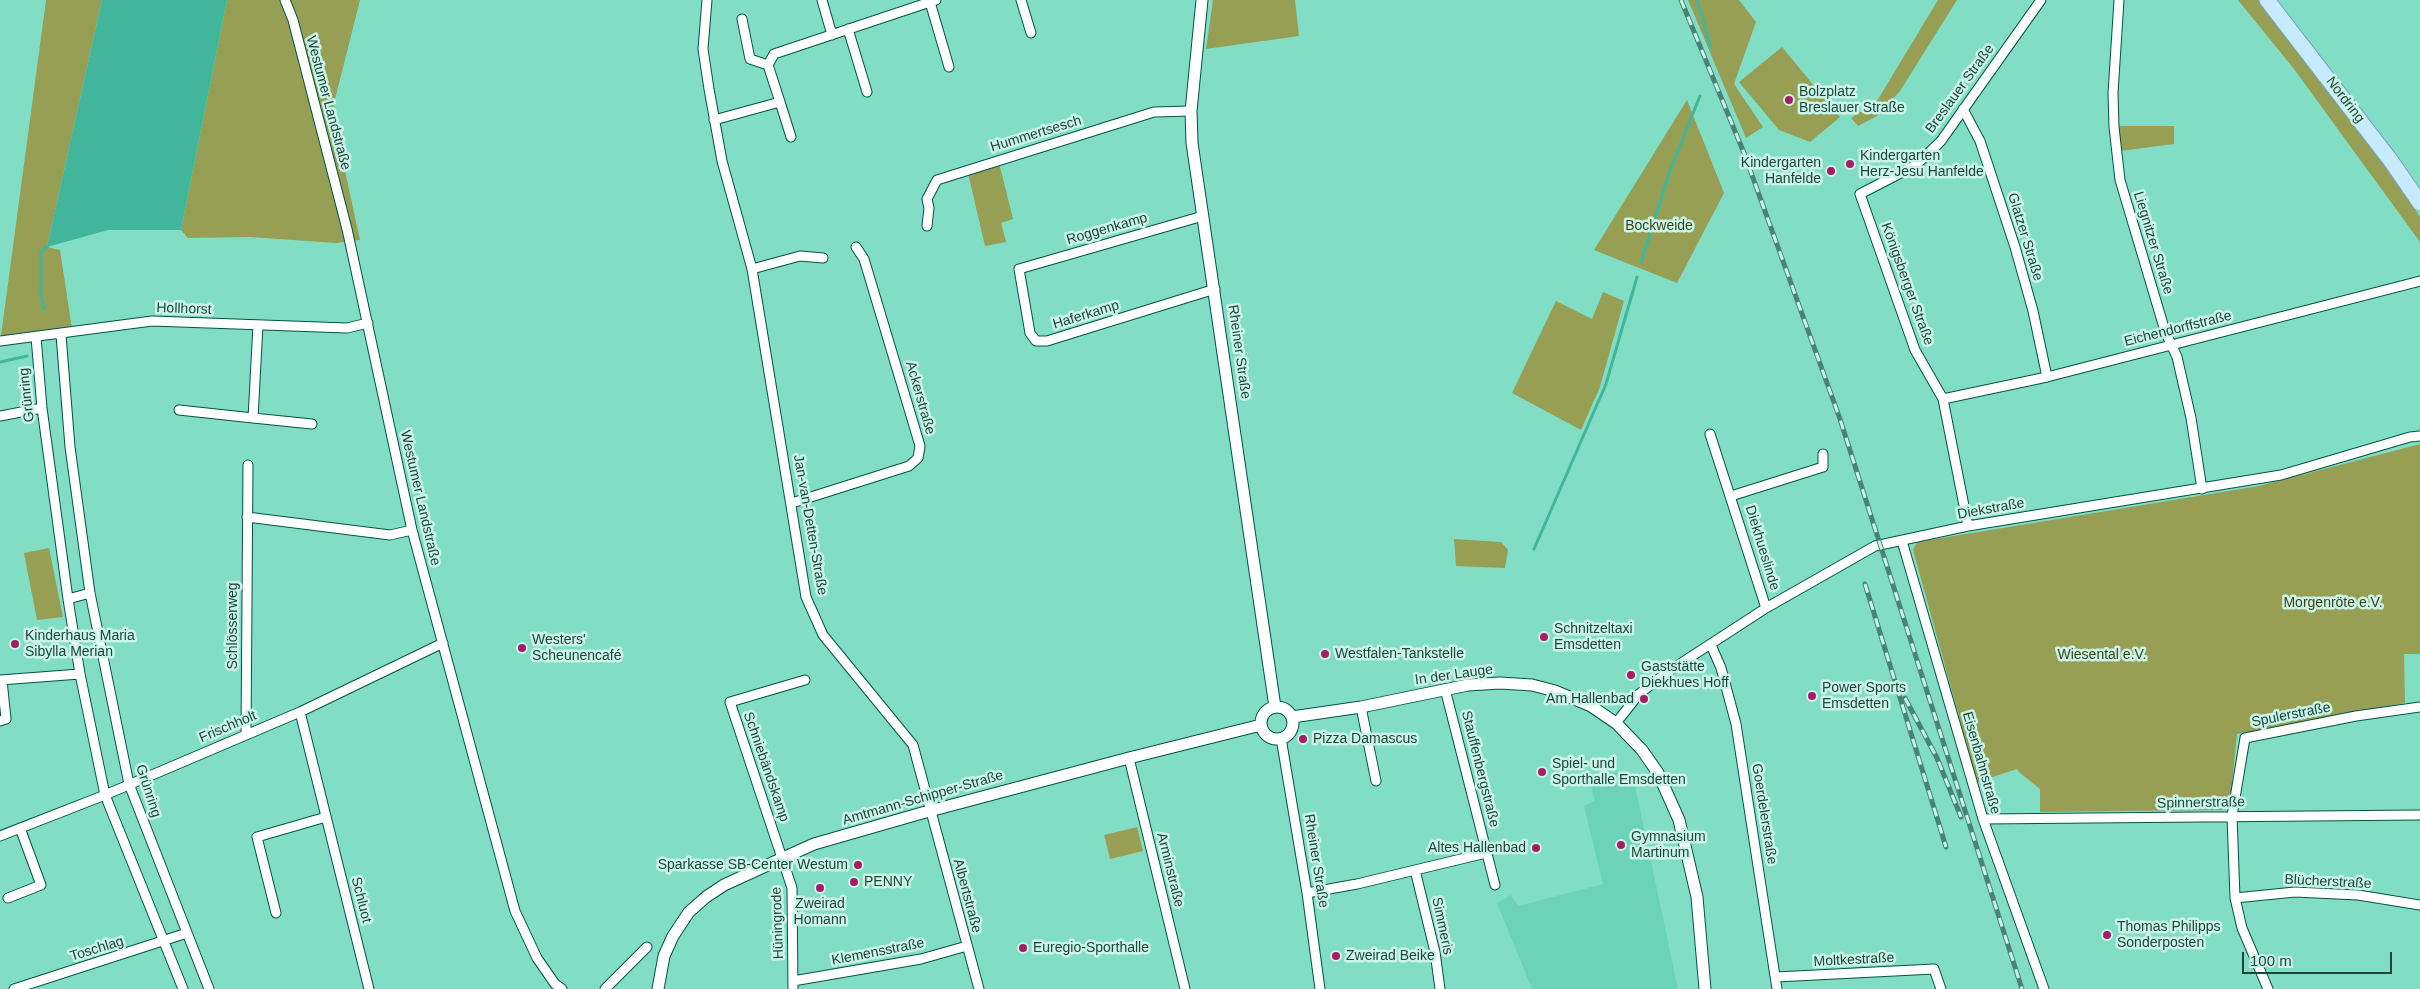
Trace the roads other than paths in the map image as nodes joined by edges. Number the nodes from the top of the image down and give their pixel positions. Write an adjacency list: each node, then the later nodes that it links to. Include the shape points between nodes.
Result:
1 (285, 0): 33 (street, Westumer Landstraße, via 347,229)
2 (707, 0): 21 (street, Jan-van-Detten-Straße, via 703,49)
3 (822, 0): 14 (street)
4 (1021, 0): 13 (street)
5 (1202, 0): 20 (street, Rheiner Straße)
6 (2041, 0): 19 (street, Breslauer Straße)
7 (2119, 0): 38 (street, Liegnitzer Straße, via 2113,93 2120,180 2165,331)
8 (2267, 0): 24 (main road, Nordring)
9 (933, 1): 10 (street); 16 (street)
10 (913, 4): 12 (street)
11 (742, 19): 15 (street, via 750,60)
12 (848, 29): 14 (street); 17 (street)
13 (1031, 33)
14 (832, 34): 15 (street, via 774,54)
15 (768, 65): 18 (street)
16 (949, 67)
17 (867, 92)
18 (780, 102): 21 (street); 22 (street)
19 (1962, 109): 23 (street, Breslauer Straße, via 1941,141 1916,166); 39 (street, Glatzer Straße, via 1980,141 2015,247)
20 (1191, 111): 25 (street, Rheiner Straße, via 1192,142); 26 (street, Hummertsesch, via 1154,112 937,180 926,199 929,208)
21 (714, 120): 29 (street, Jan-van-Detten-Straße)
22 (792, 137)
23 (1860, 194): 40 (street, Königsberger Straße, via 1915,350)
24 (2420, 203)
25 (1203, 216): 30 (street, Roggenkamp); 32 (street, Rheiner Straße)
26 (927, 226)
27 (856, 247): 52 (street, Ackerstraße, via 864,259 912,418 920,446 918,458 909,466)
28 (823, 258): 29 (street, via 800,256)
29 (752, 269): 52 (street, Jan-van-Detten-Straße)
30 (1019, 269): 32 (street, Haferkamp, via 1030,332 1036,341 1047,341)
31 (2420, 281): 38 (street, Eichendorffstraße)
32 (1215, 289): 68 (street, Rheiner Straße)
33 (368, 323): 34 (street, Hollhorst, via 347,328); 55 (street, Westumer Landstraße)
34 (258, 325): 35 (street, Hollhorst, via 152,321); 44 (street)
35 (61, 334): 36 (street, Hollhorst); 57 (street, Grünring, via 70,447)
36 (36, 337): 37 (street, Hollhorst); 41 (street, Grünring)
37 (0, 342)
38 (2172, 344): 39 (street, Eichendorffstraße); 50 (street, Liegnitzer Straße, via 2191,418)
39 (2047, 377): 40 (street, Eichendorffstraße)
40 (1943, 400): 54 (street, Königsberger Straße)
41 (42, 408): 43 (street); 58 (street, Grünring)
42 (179, 410): 44 (street)
43 (0, 416)
44 (253, 418): 45 (street)
45 (312, 424)
46 (1710, 434): 51 (street, Diekhueslinde)
47 (2420, 436): 50 (street, Diekstraße, via 2280,475)
48 (1823, 454): 51 (street, Diekhueslinde, via 1823,467)
49 (248, 465): 53 (street, Schlösserweg)
50 (2202, 489): 54 (street, Diekstraße)
51 (1731, 496): 59 (street, Diekhueslinde)
52 (792, 503): 80 (street, Jan-van-Detten-Straße, via 802,574 811,608 823,635 913,745)
53 (247, 517): 55 (street, via 390,535); 74 (street, Schlösserweg)
54 (1968, 526): 56 (street, Diekstraße)
55 (412, 530): 60 (street, Westumer Landstraße)
56 (1902, 541): 59 (street, Diekstraße, via 1875,546); 84 (street, Eisenbahnstraße)
57 (90, 593): 58 (street); 78 (street, Grünring)
58 (68, 599): 62 (street, Grünring)
59 (1766, 608): 61 (street, Diekstraße)
60 (443, 643): 69 (street, Frischholt); 106 (street, Westumer Landstraße, via 516,911 538,958)
61 (1711, 645): 72 (street, Diekstraße, via 1650,685); 100 (street, Goerdelerstraße, via 1721,668 1736,724)
62 (80, 674): 63 (street); 79 (street, Grünring)
63 (1, 680): 71 (street, via 6,719)
64 (805, 680): 88 (street, Schniebändskamp, via 730,702)
65 (1445, 689): 66 (street, In der Lauge); 72 (street, In der Lauge, via 1487,683 1532,685 1571,697); 87 (street, Stauffenbergstraße)
66 (1360, 707): 70 (street, In der Lauge); 77 (street)
67 (2420, 707): 82 (street, Spulerstraße, via 2245,738)
68 (1275, 708): 70 (street, via 1285,710); 73 (street, via 1264,714)
69 (300, 712): 74 (street, Frischholt); 83 (street, Schluot)
70 (1292, 717): 75 (street, via 1291,730)
71 (0, 721)
72 (1616, 723): 113 (street, In der Lauge, via 1642,750 1658,773 1679,820 1697,897)
73 (1261, 725): 75 (street, via 1268,736); 76 (street, Amtmann-Schipper-Straße)
74 (246, 734): 78 (street, Frischholt)
75 (1281, 738): 91 (street, Rheiner Straße)
76 (1129, 758): 80 (street, Amtmann-Schipper-Straße); 110 (street, Arminstraße)
77 (1376, 781)
78 (129, 784): 79 (street, Frischholt); 96 (street, Grünring)
79 (105, 795): 85 (street, Frischholt); 97 (street, Grünring)
80 (930, 811): 88 (street, Amtmann-Schipper-Straße, via 814,844); 98 (street, Albertstraße)
81 (2420, 815): 82 (street, Spinnerstraße)
82 (2232, 816): 84 (street, Spinnerstraße); 93 (street)
83 (326, 817): 95 (street, via 257,837); 105 (street, Schluot)
84 (1983, 819): 116 (street, Eisenbahnstraße)
85 (20, 828): 86 (street, Frischholt); 92 (street, via 41,885)
86 (0, 836)
87 (1486, 853): 89 (street); 90 (street, Stauffenbergstraße)
88 (783, 858): 101 (street, Hüningrode, via 792,888); 108 (street, Amtmann-Schipper-Straße, via 724,885 690,912 664,956)
89 (1415, 870): 91 (street); 112 (street, Simmeris, via 1435,952)
90 (1495, 885)
91 (1307, 893): 111 (street, Rheiner Straße)
92 (8, 898)
93 (2235, 898): 94 (street, Blücherstraße, via 2295,892 2358,895); 117 (street, via 2242,928)
94 (2420, 905)
95 (276, 913)
96 (187, 933): 97 (street, Toschlag); 104 (street, Grünring)
97 (164, 942): 102 (street, Toschlag); 103 (street, Grünring)
98 (967, 946): 101 (street, Klemensstraße); 109 (street, Albertstraße)
99 (647, 947): 107 (street)
100 (1776, 977): 114 (street, Goerdelerstraße); 115 (street, Moltkestraße, via 1934,970)
101 (793, 985)
102 (14, 989)
103 (183, 989)
104 (208, 989)
105 (369, 989)
106 (562, 989)
107 (605, 989)
108 (658, 989)
109 (979, 989)
110 (1185, 989)
111 (1320, 989)
112 (1440, 989)
113 (1705, 989)
114 (1778, 989)
115 (1941, 989)
116 (2044, 989)
117 (2268, 989)

